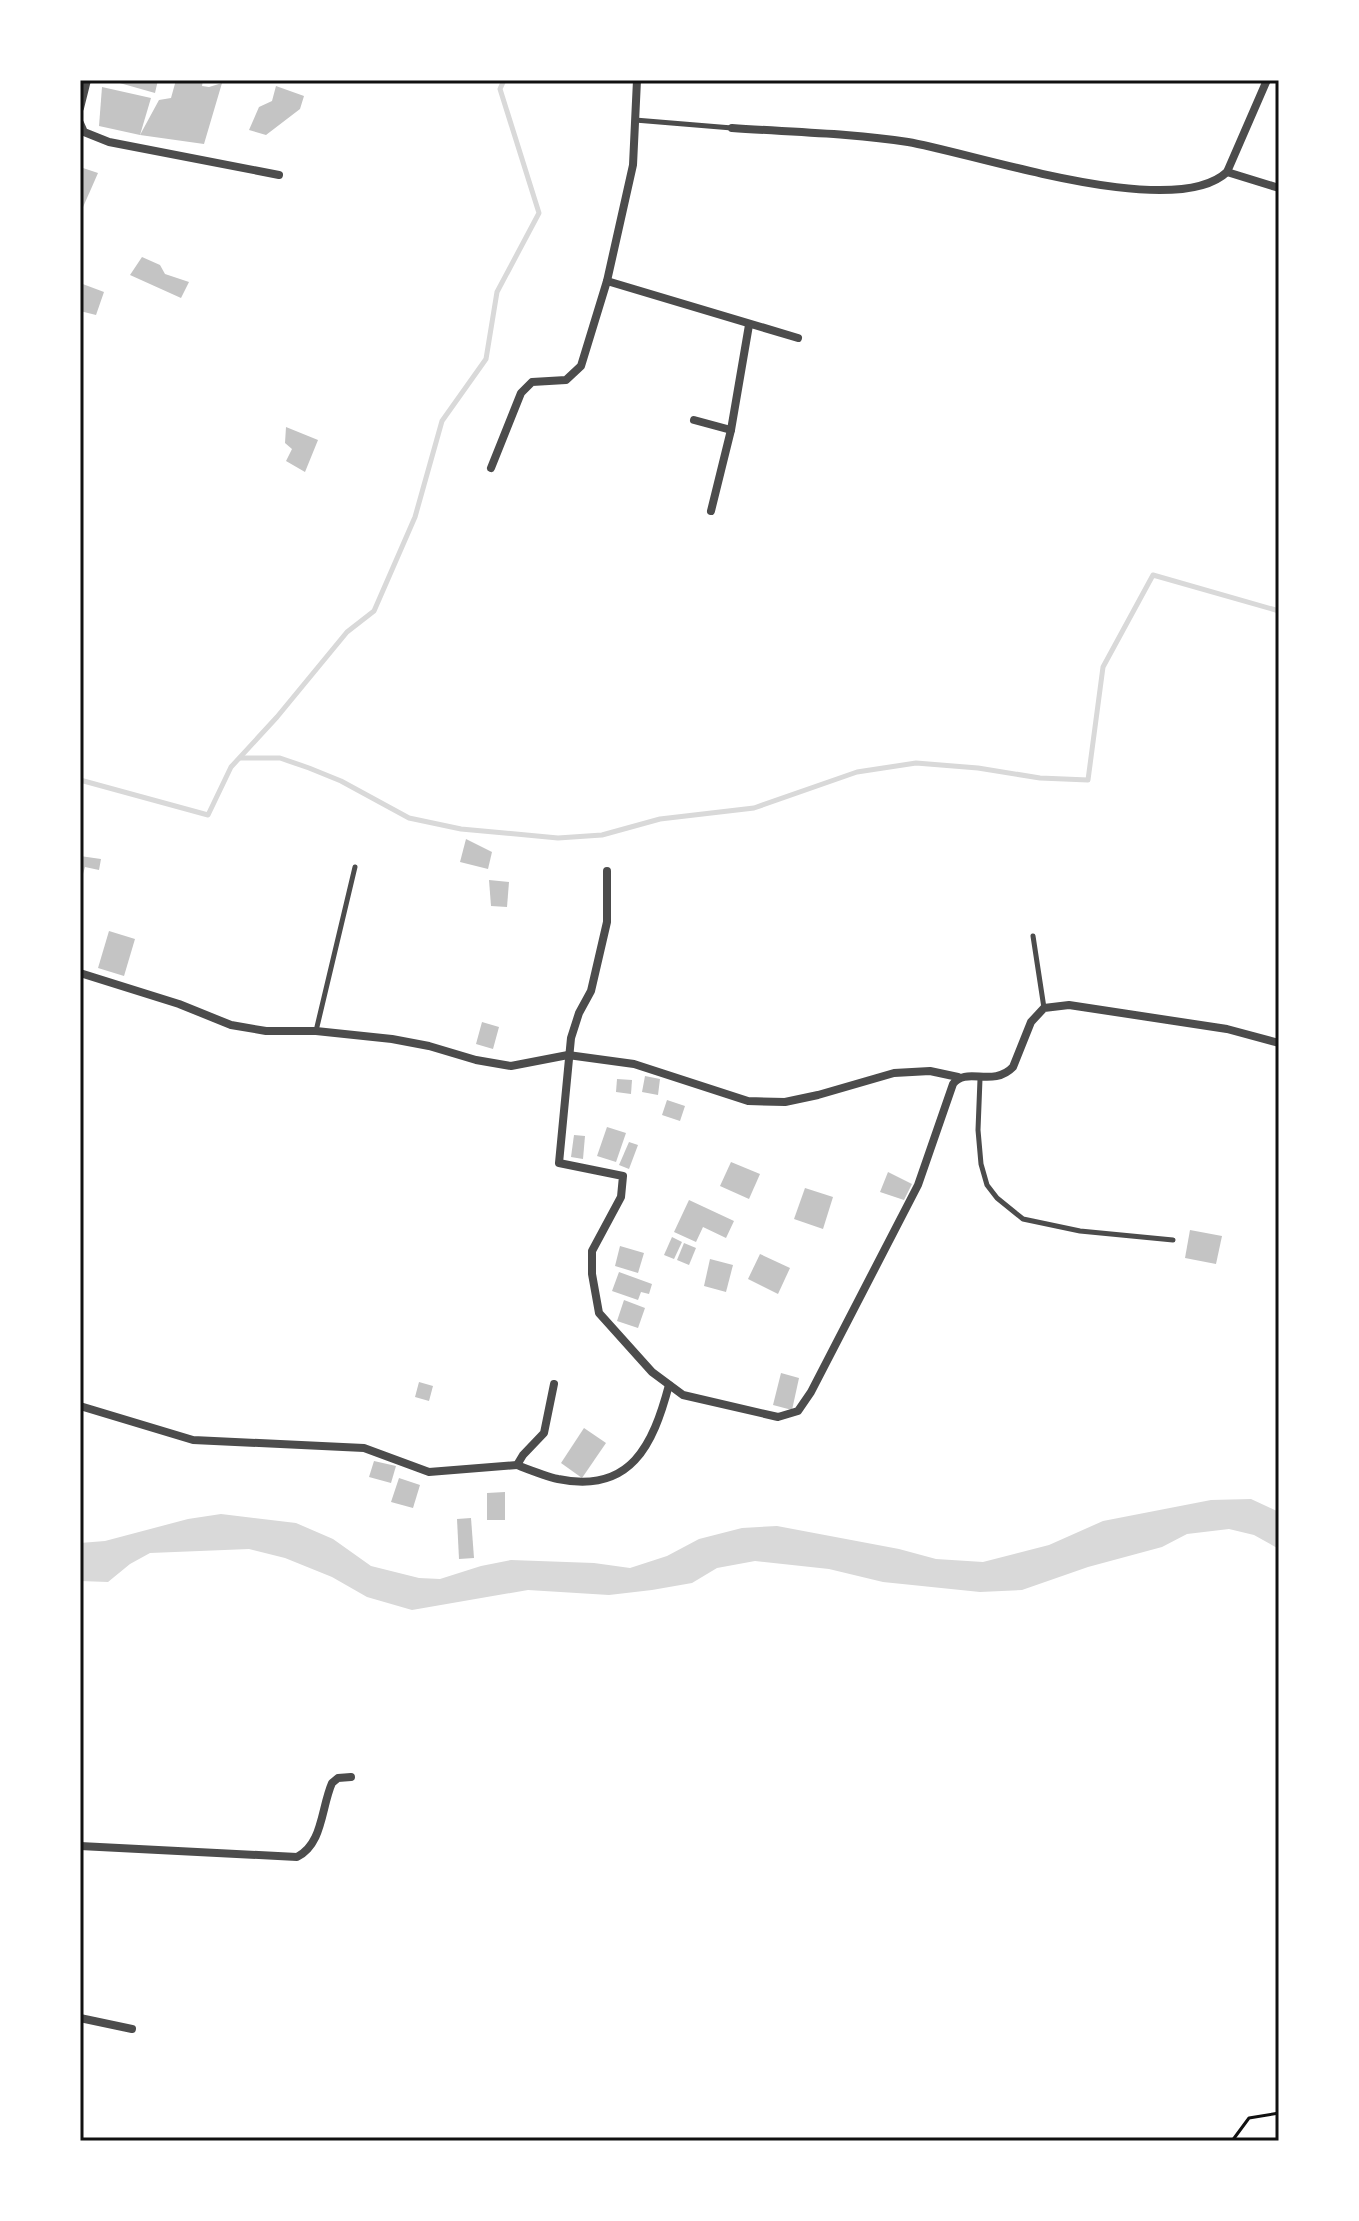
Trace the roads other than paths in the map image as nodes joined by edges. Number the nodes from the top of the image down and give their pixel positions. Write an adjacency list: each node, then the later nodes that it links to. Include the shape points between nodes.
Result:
1 (87, 80): 4 (street)
2 (637, 80): 5 (street)
3 (1267, 80): 8 (street)
4 (80, 108)
5 (635, 120): 7 (lane); 11 (street, via 633,165)
6 (80, 123): 9 (street, via 84,132 109,142)
7 (732, 128): 8 (street, via 906,142 1024,172 1128,187 1182,190 1218,181)
8 (1227, 172): 10 (street)
9 (279, 175)
10 (1279, 188)
11 (607, 281): 12 (street); 16 (street, via 581,366 566,380 532,382 521,393)
12 (749, 325): 13 (street); 15 (street)
13 (798, 338)
14 (694, 420): 15 (street)
15 (731, 430): 17 (street)
16 (491, 468)
17 (711, 511)
18 (355, 867): 23 (lane)
19 (607, 871): 25 (street, via 601,957)
20 (1033, 936): 22 (lane)
21 (80, 973): 23 (street, via 231,1025)
22 (1044, 1008): 24 (street, via 1069,1005 1184,1022); 27 (street, via 1031,1022 1013,1067 998,1077)
23 (316, 1031): 25 (street, via 392,1039 511,1066)
24 (1279, 1043)
25 (568, 1055): 26 (street, via 634,1064 748,1101 785,1102 894,1073 930,1071); 30 (street, via 559,1163 623,1176 621,1197 592,1251 599,1313)
26 (958, 1077): 27 (street); 30 (street, via 902,1219 798,1411 778,1417 737,1409 683,1395)
27 (980, 1079): 28 (lane, via 981,1164 997,1198 1023,1219)
28 (1173, 1240)
29 (554, 1384): 32 (street, via 544,1433)
30 (669, 1385): 32 (street, via 649,1444 627,1468 602,1481 559,1479)
31 (80, 1406): 32 (street, via 193,1440 364,1448 429,1472)
32 (517, 1465)
33 (351, 1777): 34 (street, via 332,1783 315,1839 308,1852 297,1857)
34 (80, 1846)
35 (80, 2018): 36 (street)
36 (132, 2029)

